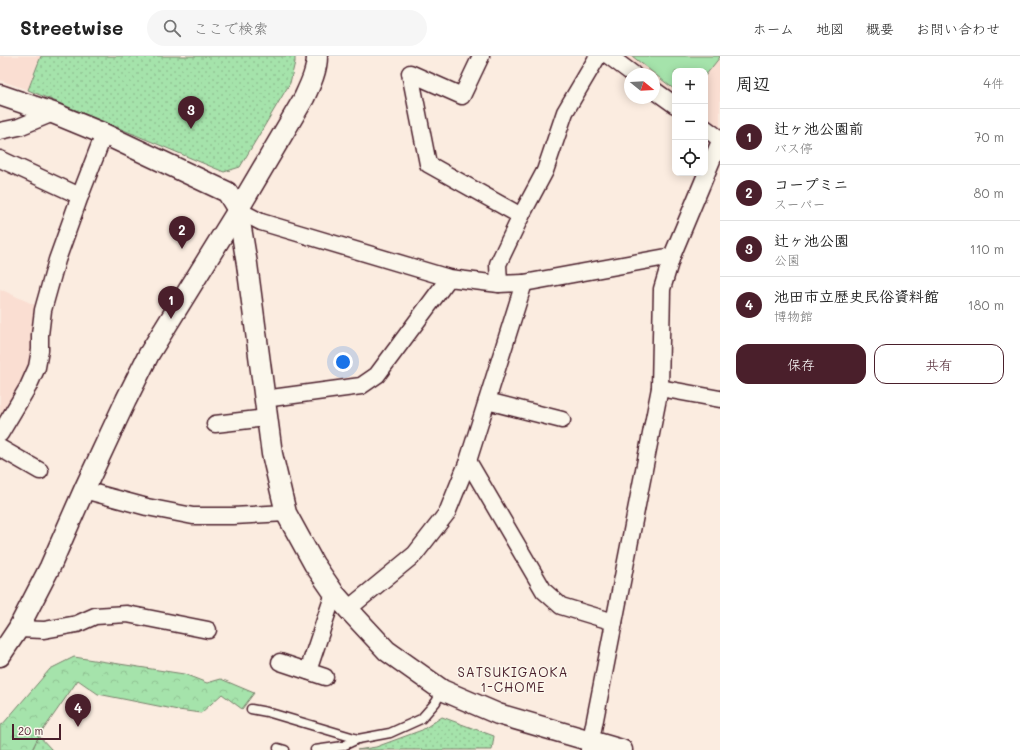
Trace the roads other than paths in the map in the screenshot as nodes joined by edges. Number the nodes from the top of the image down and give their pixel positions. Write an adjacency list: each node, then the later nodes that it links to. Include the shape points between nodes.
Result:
1 (481, 56): 17 (street, via 462,96 410,73 428,164)
2 (598, 56): 17 (street, via 564,112 545,171)
3 (609, 56): 5 (street)
4 (320, 58): 16 (street, via 304,98)
5 (625, 68)
6 (660, 94): 8 (street)
7 (0, 95): 9 (street)
8 (674, 104)
9 (52, 113): 10 (street, via 19,126); 12 (street)
10 (0, 130)
11 (708, 130): 13 (street)
12 (104, 134): 15 (street); 16 (street, via 227,192)
13 (720, 140): 18 (street)
14 (0, 159): 15 (street)
15 (80, 196): 28 (street, via 57,260 43,310 37,367)
16 (238, 210): 19 (street, via 261,222); 25 (street); 32 (street, via 149,354)
17 (521, 216): 21 (street, via 498,264)
18 (672, 256): 20 (street); 22 (street, via 662,288)
19 (449, 278): 21 (street); 25 (street, via 377,375 360,386)
20 (524, 283): 21 (street); 24 (street)
21 (499, 284)
22 (660, 388): 23 (street); 36 (street)
23 (720, 399)
24 (487, 401): 26 (street); 30 (street)
25 (265, 408): 27 (street); 33 (street, via 272,454)
26 (562, 420)
27 (215, 424)
28 (0, 434)
29 (0, 448): 31 (street)
30 (468, 461): 35 (street, via 447,513 415,554); 36 (street, via 544,591 562,606)
31 (40, 471)
32 (84, 490): 33 (street, via 193,516); 37 (street, via 50,567)
33 (286, 513): 34 (street, via 314,564)
34 (334, 593): 35 (street); 41 (street)
35 (348, 609): 43 (street, via 387,651)
36 (614, 622): 46 (street)
37 (18, 629): 38 (street, via 44,630 78,624 95,616 127,614); 39 (street)
38 (208, 630)
39 (0, 656)
40 (280, 662): 41 (street)
41 (308, 671): 42 (street)
42 (325, 677)
43 (442, 690): 45 (lane, via 436,702 421,719 390,732); 46 (street, via 498,714)
44 (251, 709): 45 (lane)
45 (358, 740): 47 (lane, via 343,746)
46 (589, 746): 48 (street)
47 (315, 750)
48 (622, 750)

